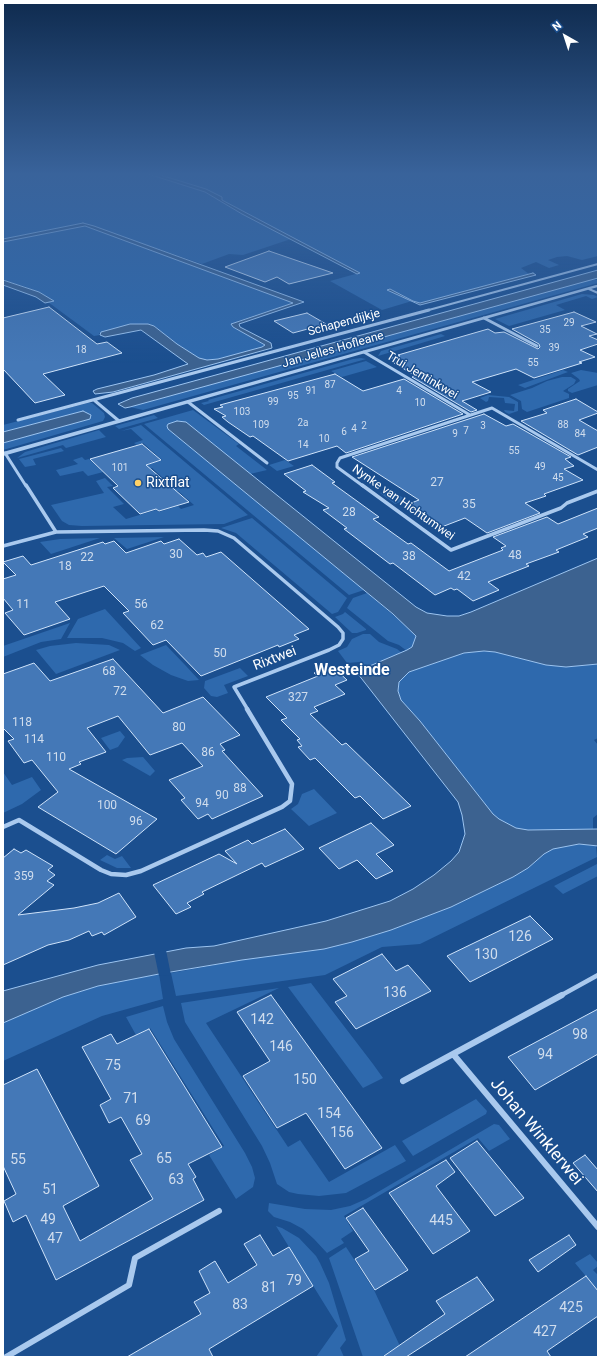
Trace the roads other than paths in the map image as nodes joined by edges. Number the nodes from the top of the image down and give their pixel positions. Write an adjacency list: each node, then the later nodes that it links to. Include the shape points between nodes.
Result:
1 (598, 264): 8 (street, Schapendijkje)
2 (598, 286): 3 (street, Jan Jelles Hofleane)
3 (589, 289): 4 (street); 5 (street, Jan Jelles Hofleane)
4 (598, 293)
5 (484, 318): 6 (street); 7 (street, Jan Jelles Hofleane)
6 (537, 346)
7 (364, 352): 9 (street, Jan Jelles Hofleane); 10 (street, Trui Jentinkwei)
8 (94, 400): 11 (street, Schapendijkje); 12 (street)
9 (188, 402): 12 (street, Jan Jelles Hofleane); 14 (street)
10 (470, 415): 15 (street, Nynke van Hichtumwei, via 492,408); 16 (street, Nynke van Hichtumwei, via 347,455 336,462 337,467 451,550)
11 (18, 420)
12 (119, 421): 13 (street, Jan Jelles Hofleane)
13 (4, 453): 17 (street)
14 (267, 463)
15 (598, 470)
16 (598, 491)
17 (56, 532): 18 (street); 19 (street, Rixtwei, via 204,530 230,535 338,626 343,633 343,639 339,645 329,650 234,687 292,784 290,800 282,807 141,871 126,875 101,870 19,820)
18 (3, 546)
19 (3, 827)
20 (598, 975): 21 (street)
21 (453, 1054): 22 (street); 24 (street, Johan Winklerwei)
22 (403, 1081)
23 (219, 1211): 25 (street, via 135,1258 129,1285)
24 (598, 1227)
25 (6, 1357)

